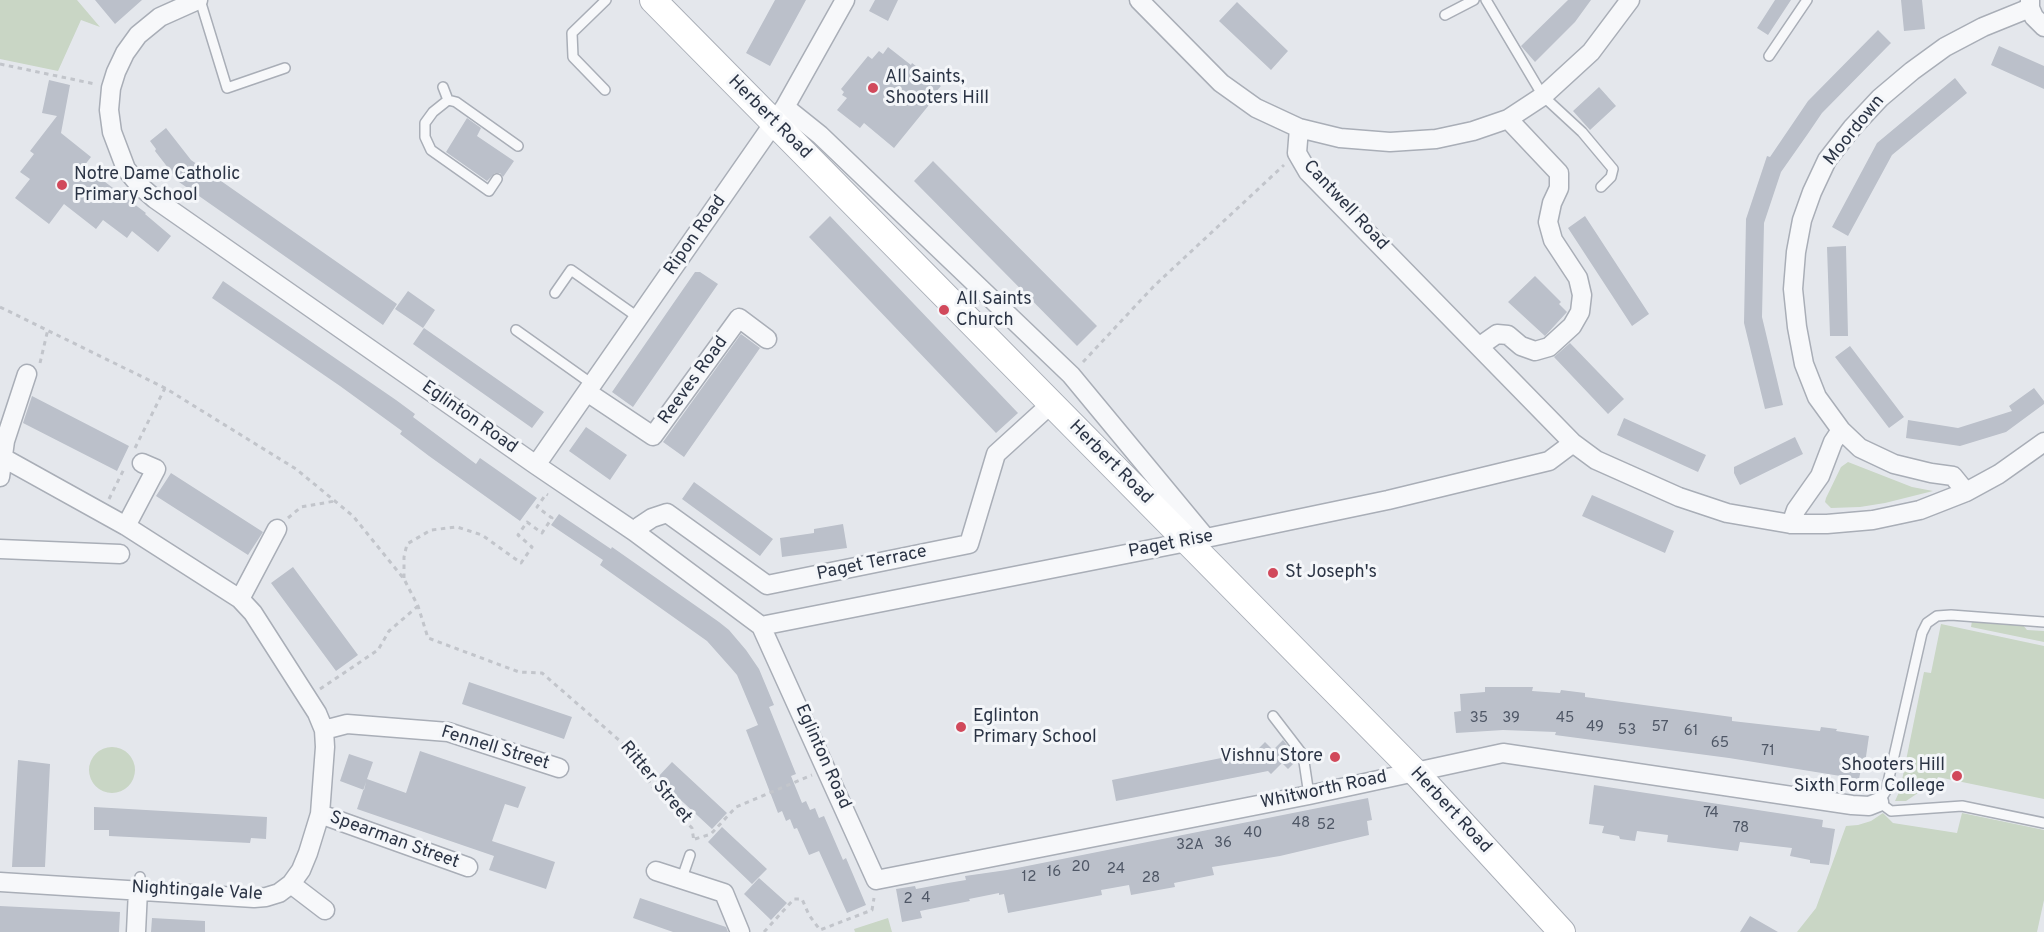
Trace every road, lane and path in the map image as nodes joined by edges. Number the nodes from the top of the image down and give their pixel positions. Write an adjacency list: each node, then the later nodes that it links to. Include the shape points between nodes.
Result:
1 (199, 0): 15 (lane, via 227,88); 44 (street, Eglinton Road, via 160,17 138,35 116,72 109,110 112,132 126,169 155,200)
2 (606, 0): 18 (lane, via 572,33 573,57)
3 (653, 0): 21 (street, Herbert Road)
4 (845, 0): 21 (street, Ripon Road)
5 (1139, 0): 23 (street, via 1221,83 1256,108)
6 (1474, 0): 11 (lane)
7 (1486, 0): 19 (lane)
8 (1630, 0): 19 (street, via 1591,52)
9 (1807, 0): 13 (lane)
10 (2030, 4): 12 (street, via 2034,17); 39 (street, Moordown, via 1945,47 1880,98 1827,160 1812,192 1796,252 1793,289 1797,327 1804,364 1817,397)
11 (1445, 15)
12 (2044, 27)
13 (1769, 56)
14 (0, 64): 16 (path)
15 (285, 68)
16 (96, 84)
17 (443, 87): 20 (lane)
18 (605, 90)
19 (1543, 96): 22 (street); 27 (lane, via 1582,132 1613,169)
20 (448, 100): 24 (lane); 26 (lane, via 425,123 425,137 431,150 489,191)
21 (780, 115): 30 (street, Ripon Road); 36 (street, Herbert Road, via 829,144); 38 (street, Herbert Road)
22 (1509, 119): 23 (street, via 1436,139 1390,142 1340,138); 34 (street, via 1559,173 1560,188 1548,222 1553,240 1578,278 1580,312 1572,326 1549,347 1535,351 1508,335 1497,334)
23 (1299, 128): 25 (street, Cantwell Road)
24 (518, 146)
25 (1297, 153): 34 (street, Cantwell Road, via 1308,172); 36 (path, via 1154,286)
26 (497, 179)
27 (1601, 187)
28 (555, 293): 30 (lane, via 571,270)
29 (0, 307): 31 (path)
30 (639, 318): 37 (street, Ripon Road)
31 (48, 329): 35 (path, via 37,377); 48 (path, via 165,388 296,469)
32 (516, 330): 37 (lane)
33 (767, 339): 37 (street, Reeves Road, via 740,318 653,436)
34 (1480, 346): 41 (street, Cantwell Road)
35 (27, 374): 42 (street)
36 (1071, 375): 53 (street, Herbert Road)
37 (589, 388): 44 (street, Ripon Road)
38 (1051, 404): 52 (street, Paget Terrace, via 996,454 969,544 767,585 667,513 652,518); 53 (street, Herbert Road)
39 (1841, 430): 46 (street, Moordown, via 1860,448 1894,464 1953,476); 49 (street, via 1821,476 1796,510)
40 (2044, 442): 46 (street, Cantwell Road)
41 (1574, 443): 49 (street, Cantwell Road, via 1596,460 1679,496 1727,513); 53 (street, Paget Rise, via 1549,461)
42 (1, 457): 45 (street); 50 (street)
43 (142, 463): 50 (street, via 156,469)
44 (536, 465): 52 (street, Eglinton Road)
45 (0, 477)
46 (1966, 492): 49 (street, Cantwell Road, via 1920,510 1873,520)
47 (554, 499): 56 (path, via 546,494 537,507 552,518 542,533 527,522 518,535 532,547 520,563 482,535 458,527 431,530 407,544)
48 (335, 501): 51 (path, via 301,507); 56 (path, via 353,516)
49 (1791, 524)
50 (126, 526): 57 (street)
51 (277, 529): 57 (street)
52 (635, 532): 60 (street, Eglinton Road)
53 (1197, 540): 60 (street, Paget Rise); 66 (street, Herbert Road)
54 (0, 549): 55 (street)
55 (120, 554)
56 (405, 579): 58 (path)
57 (240, 599): 61 (street)
58 (418, 606): 61 (path, via 389,631 378,650); 71 (path, Ritter Street, via 428,638 519,672 542,673 635,754 651,785 692,828)
59 (2044, 622): 68 (lane, via 1951,615 1937,616 1927,624 1886,791)
60 (761, 626): 65 (street, Eglinton Road)
61 (308, 696): 63 (street)
62 (1273, 716): 67 (lane, via 1303,755)
63 (324, 730): 64 (street, Fennell Street, via 347,724 448,732); 69 (street)
64 (559, 768)
65 (827, 769): 71 (path, via 735,807 711,834); 76 (street, Eglinton Road)
66 (1415, 772): 67 (street, Whitworth Road); 68 (street, Whitworth Road, via 1503,753 1852,805); 85 (street, Herbert Road)
67 (1309, 795): 76 (street, Whitworth Road)
68 (1879, 802): 70 (lane, via 1891,811 1962,806)
69 (320, 814): 73 (street, Spearman Street); 79 (street, via 301,870)
70 (2044, 823)
71 (695, 839): 72 (path, Ritter Street)
72 (690, 855): 75 (lane)
73 (468, 867)
74 (656, 871): 75 (street)
75 (682, 878): 83 (street, via 724,893)
76 (876, 880): 81 (path, via 872,910)
77 (0, 882): 78 (street, Nightingale Vale)
78 (139, 883): 79 (street, Nightingale Vale, via 254,898 279,893); 82 (street)
79 (291, 884): 80 (street)
80 (325, 910)
81 (821, 931): 84 (path, via 802,899 794,899)
82 (136, 932)
83 (740, 932)
84 (764, 932)
85 (1562, 932)

